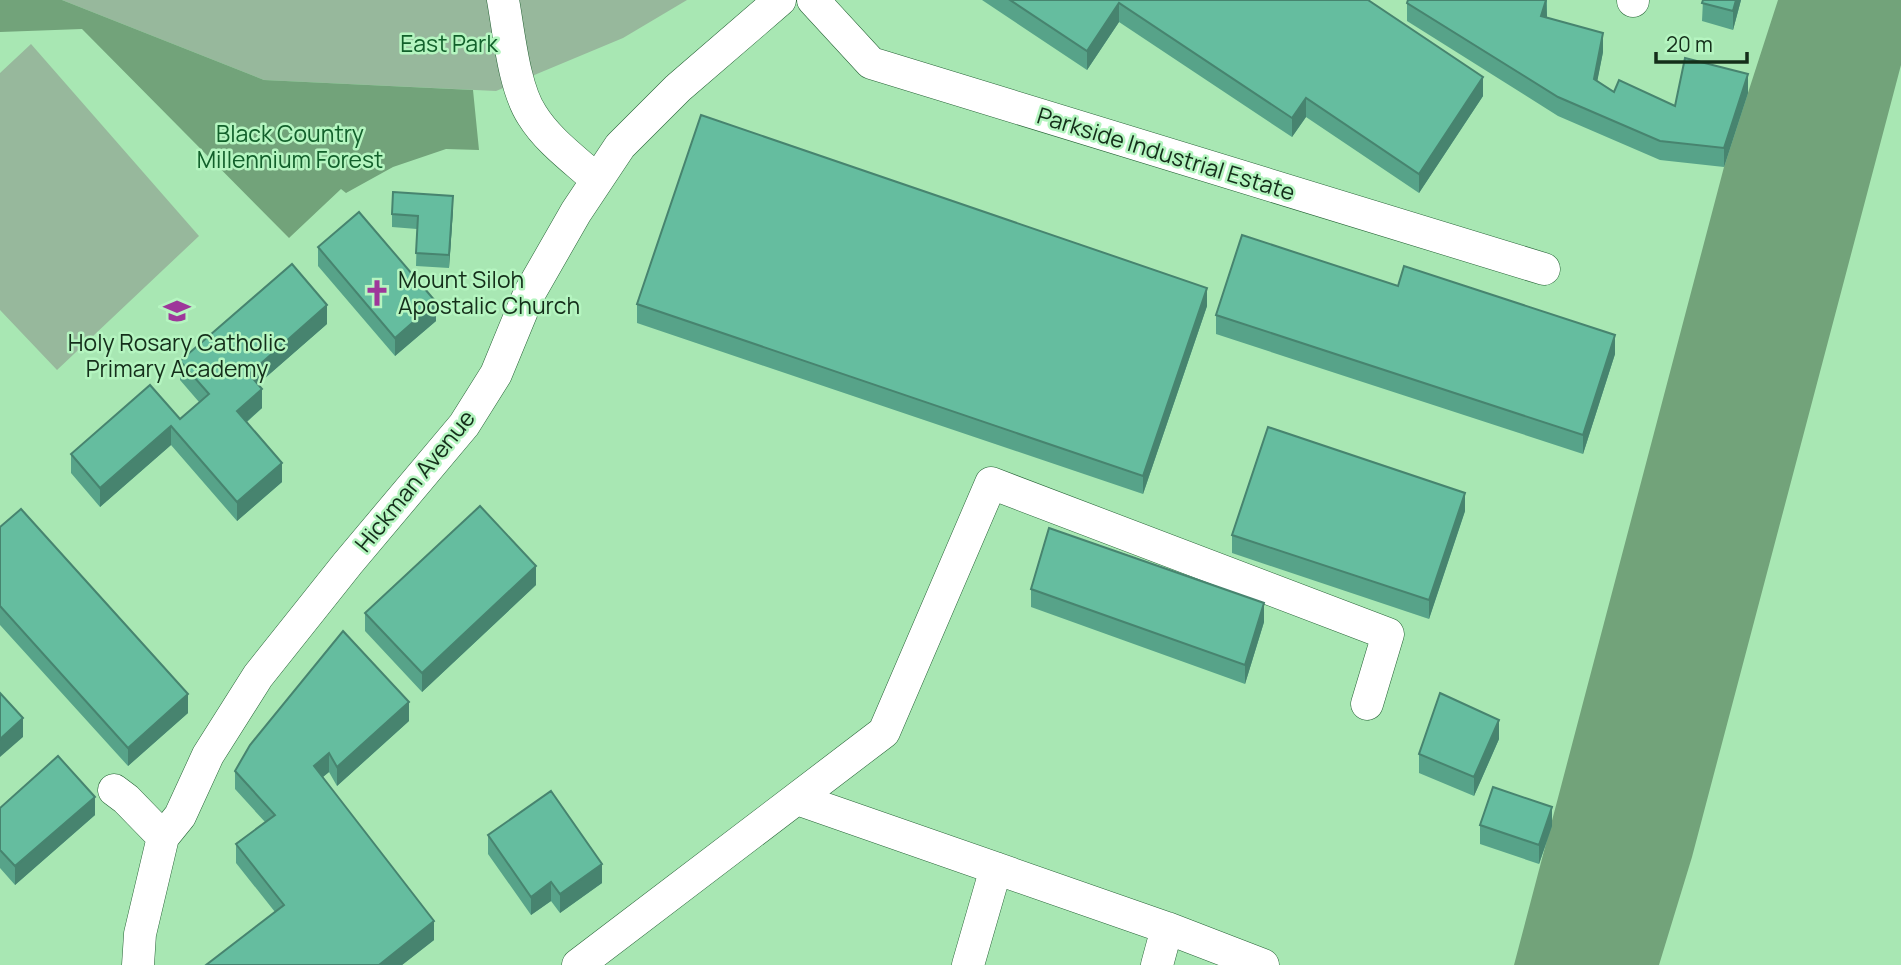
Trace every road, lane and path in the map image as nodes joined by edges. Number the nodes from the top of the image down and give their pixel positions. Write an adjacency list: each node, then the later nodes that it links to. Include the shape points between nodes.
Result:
1 (503, 0): 4 (street, via 516,74 530,114)
2 (780, 0): 4 (street, Hickman Avenue, via 678,88 620,146)
3 (813, 0): 5 (street, Parkside Industrial Estate, via 871,63)
4 (597, 180): 9 (street, Hickman Avenue, via 528,294 496,374 464,425 258,676 208,755 180,816)
5 (1544, 269)
6 (1367, 704): 8 (street, via 1388,634 991,484 884,732)
7 (114, 790): 9 (street)
8 (797, 799): 10 (street); 13 (street)
9 (163, 837): 12 (street, Hickman Avenue, via 139,934)
10 (996, 868): 11 (street); 14 (street)
11 (1167, 928): 15 (street); 16 (street)
12 (138, 965)
13 (578, 965)
14 (968, 965)
15 (1157, 965)
16 (1263, 965)

